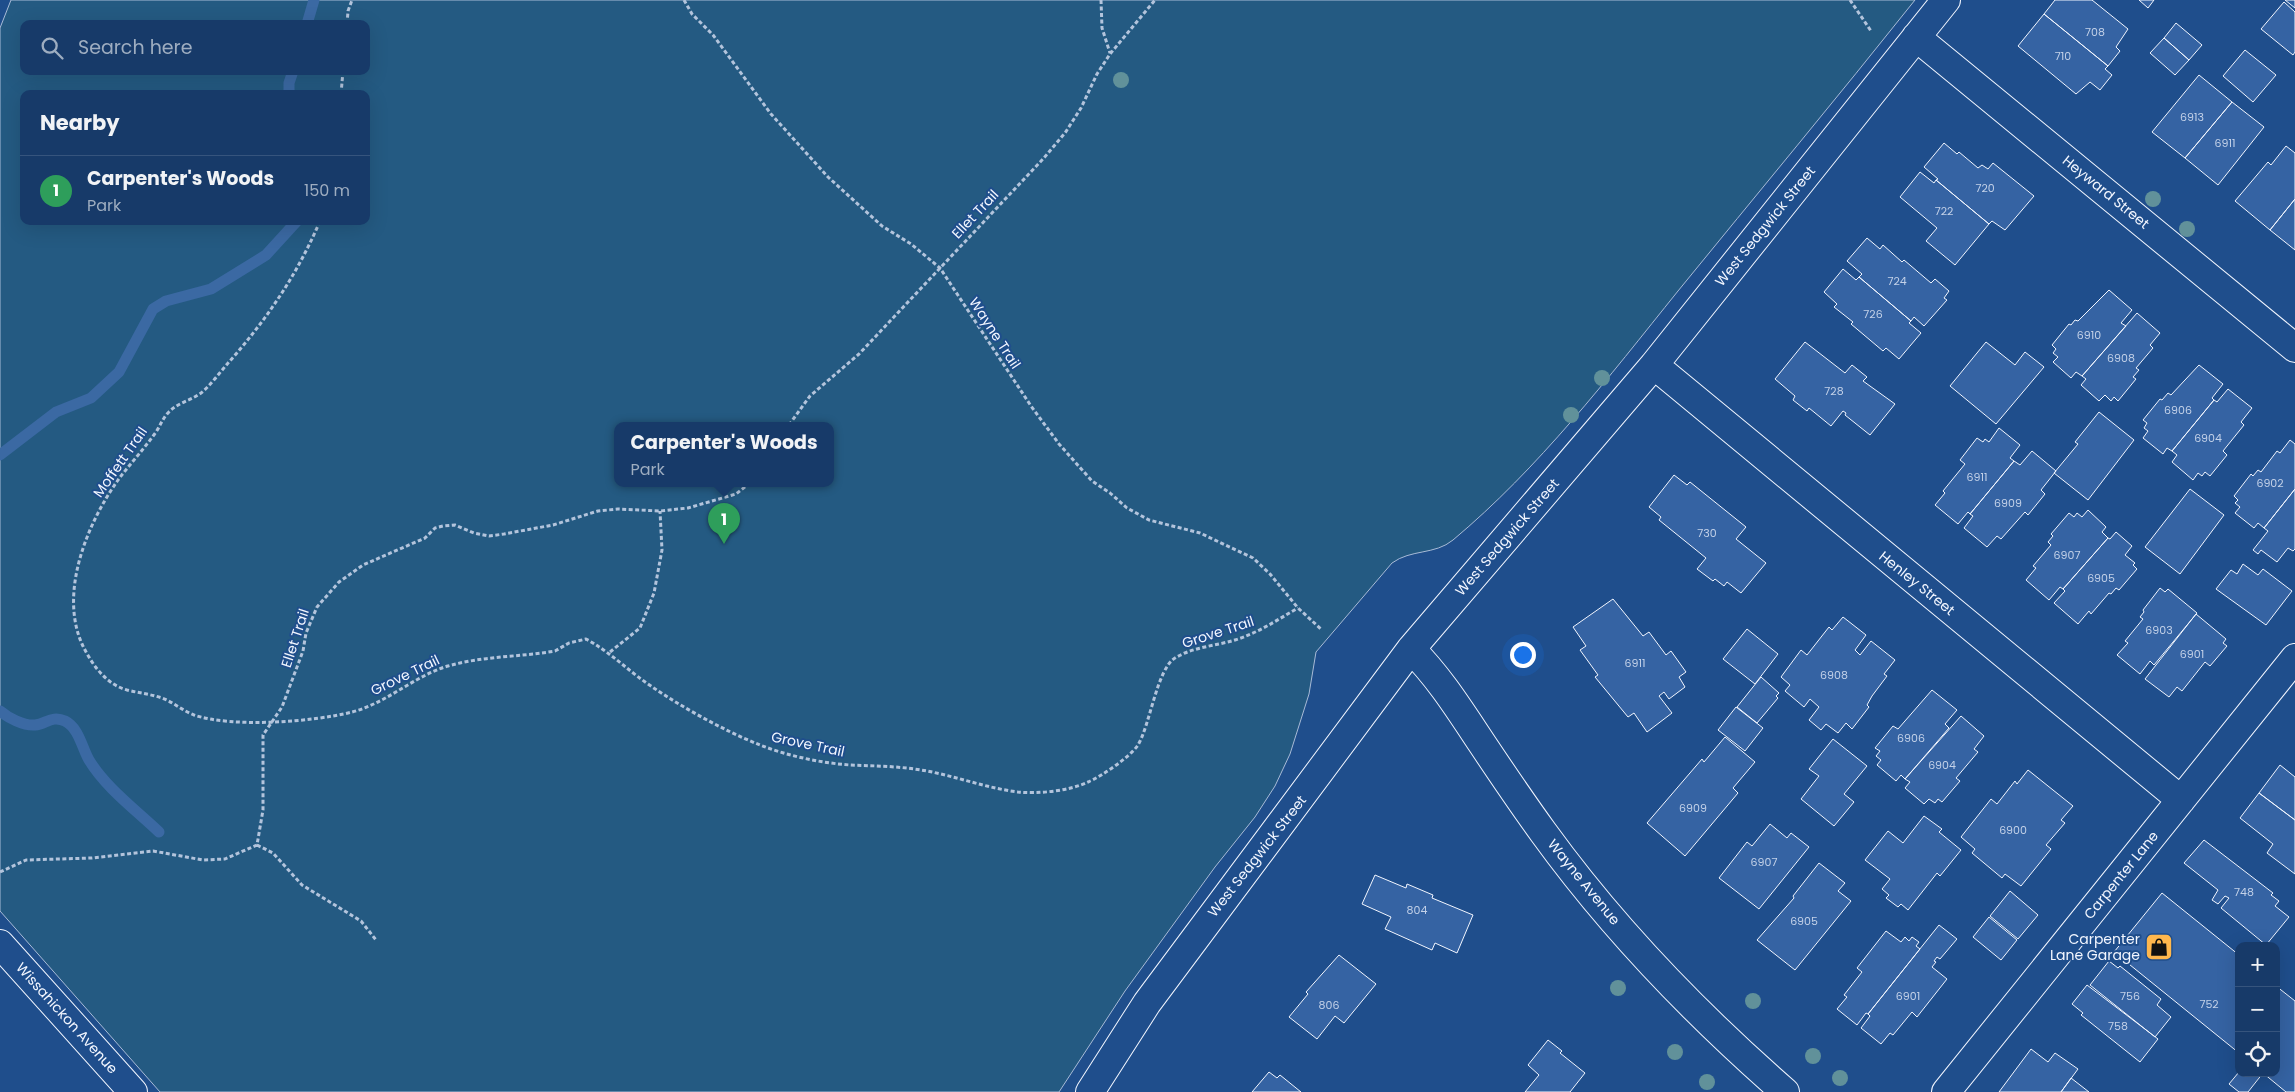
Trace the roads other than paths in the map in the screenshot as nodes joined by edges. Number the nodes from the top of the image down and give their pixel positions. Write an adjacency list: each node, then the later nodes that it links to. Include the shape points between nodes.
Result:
1 (1946, 0): 2 (street, West Sedgwick Street)
2 (1916, 37): 3 (street, Heyward Street); 4 (street, West Sedgwick Street)
3 (2295, 348)
4 (1654, 365): 5 (street, West Sedgwick Street); 7 (street, Henley Street)
5 (1411, 649): 10 (street, West Sedgwick Street, via 1147,1003); 11 (street, Wayne Avenue, via 1444,685 1544,834 1589,890 1713,1025)
6 (2295, 658): 7 (street, Carpenter Lane)
7 (2181, 800): 12 (street, Carpenter Lane)
8 (0, 944): 9 (street, Wissahickon Avenue)
9 (133, 1092)
10 (1090, 1092)
11 (1785, 1092)
12 (1946, 1092)

